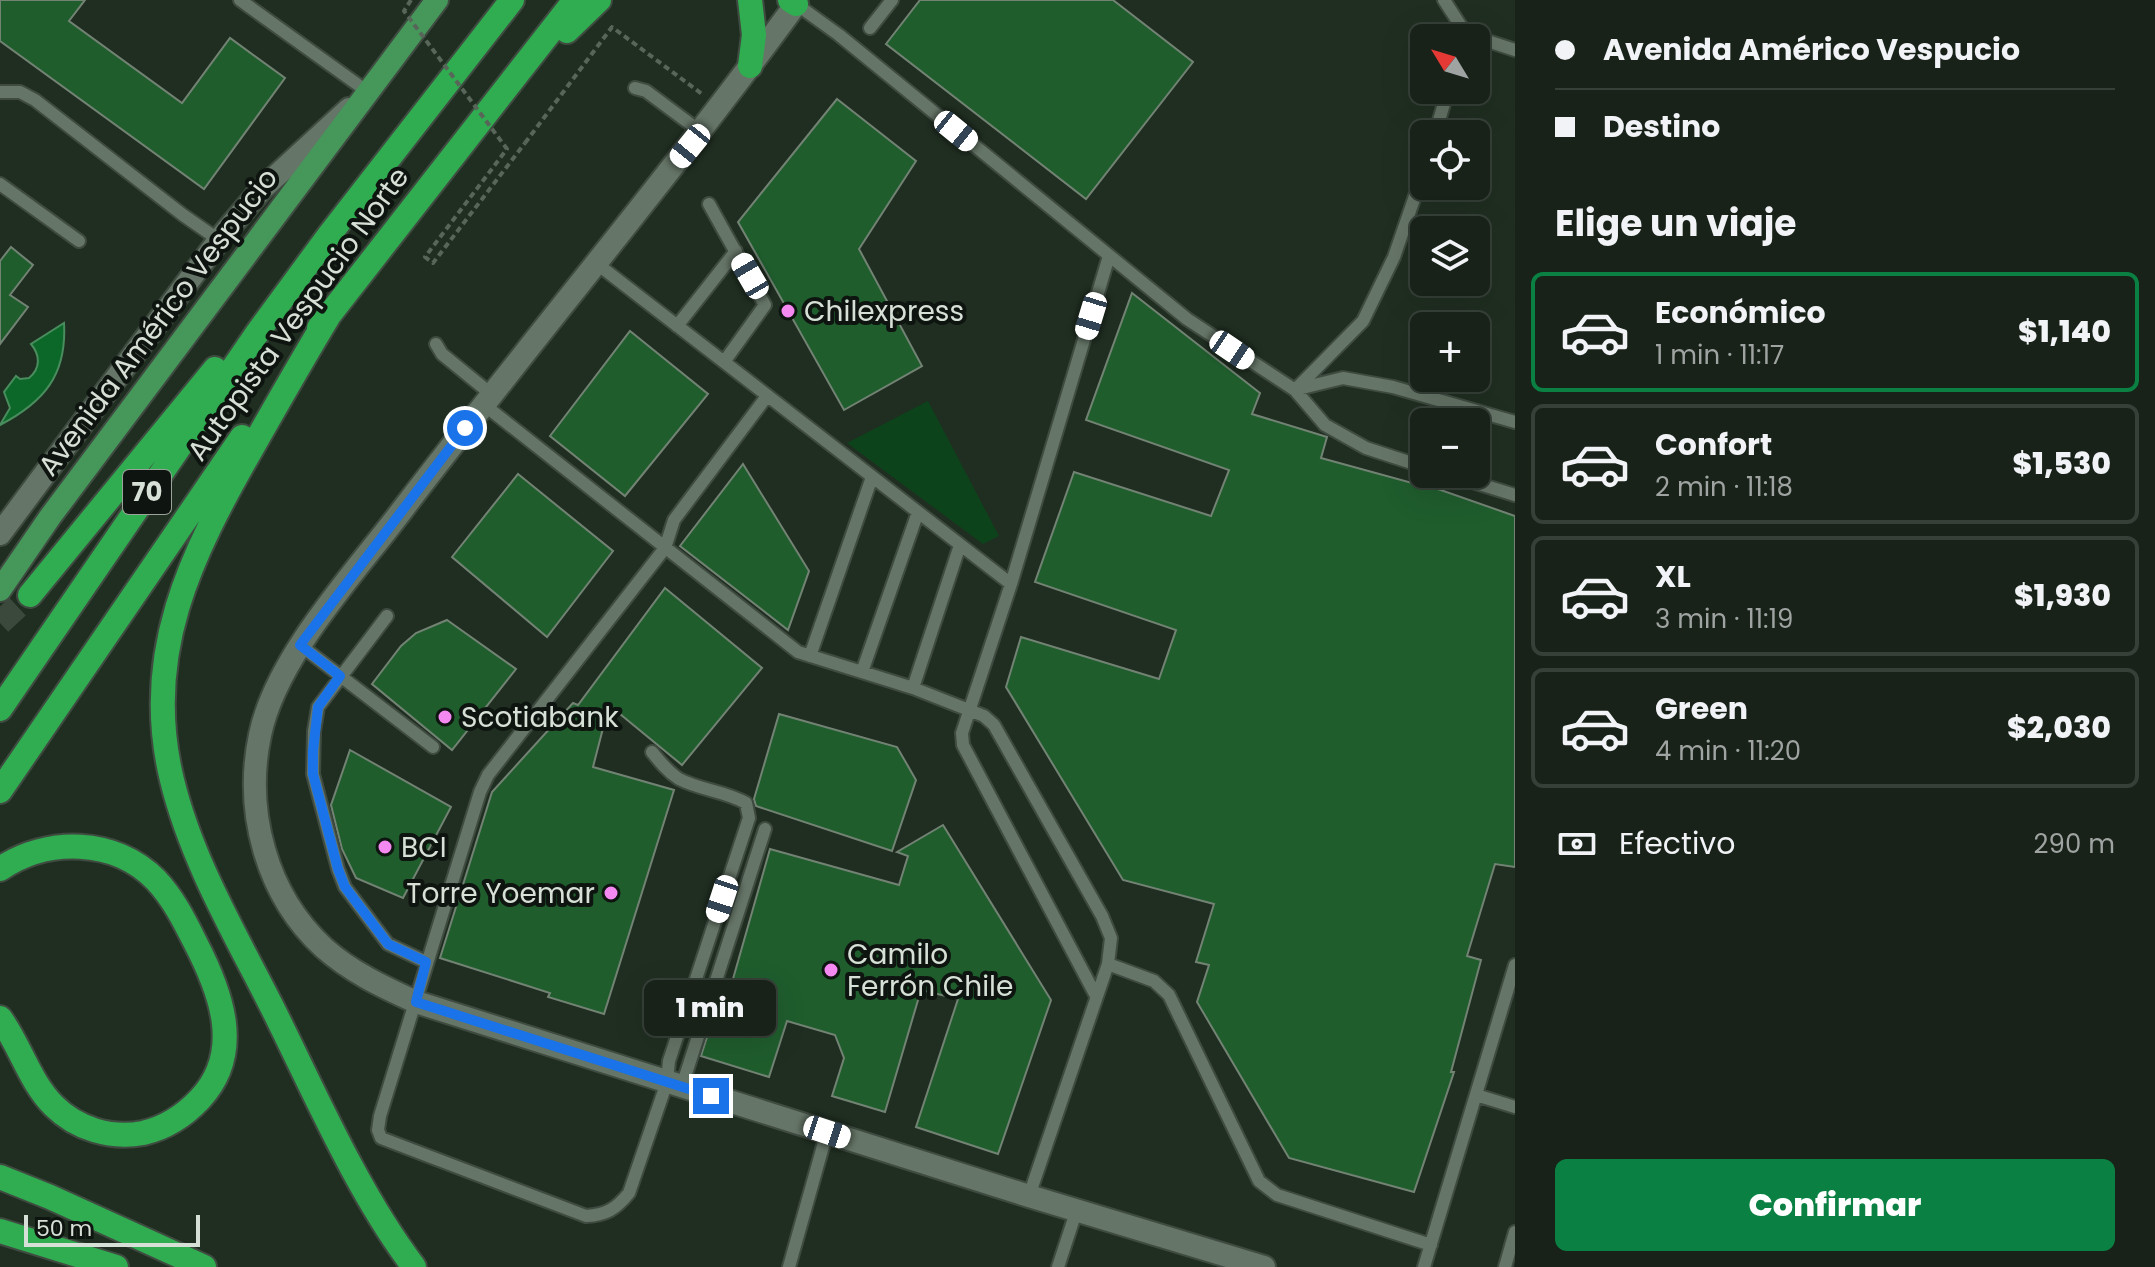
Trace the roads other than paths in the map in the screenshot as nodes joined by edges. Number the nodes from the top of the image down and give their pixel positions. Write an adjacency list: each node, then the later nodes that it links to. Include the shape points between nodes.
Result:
1 (240, 0): 17 (lane)
2 (437, 0): 17 (main road, Avenida Américo Vespucio)
3 (512, 0): 28 (highway, Autopista Vespucio Norte / 70)
4 (575, 0): 18 (highway, Autopista Vespucio Norte / 70)
5 (599, 0): 18 (highway)
6 (750, 0): 14 (highway)
7 (892, 0): 11 (lane)
8 (1444, 0): 10 (lane)
9 (794, 1): 14 (main road); 26 (lane)
10 (1458, 24)
11 (870, 28)
12 (1490, 43): 13 (lane)
13 (1515, 50)
14 (750, 66): 19 (main road)
15 (635, 88): 19 (lane)
16 (0, 92): 23 (lane, via 20,92 35,100)
17 (368, 92): 23 (main road, Avenida Américo Vespucio, via 261,190); 46 (main road, Avenida Américo Vespucio)
18 (489, 109): 29 (highway, Autopista Vespucio Norte / 70)
19 (701, 132): 27 (main road)
20 (0, 184): 24 (lane)
21 (1414, 200): 33 (lane, via 1363,321)
22 (709, 204): 25 (lane)
23 (219, 240): 42 (main road, Avenida Américo Vespucio)
24 (79, 241)
25 (736, 251): 30 (lane); 32 (lane, via 765,305)
26 (1109, 256): 33 (lane, via 1187,319); 45 (lane)
27 (596, 263): 30 (lane); 35 (main road)
28 (297, 278): 47 (highway); 54 (highway, Autopista Vespucio Norte / 70)
29 (328, 317): 58 (highway, Autopista Vespucio Norte / 70); 79 (highway, via 237,474 185,578 164,661 163,732 173,783 211,884 371,1202)
30 (677, 326): 32 (lane)
31 (436, 344): 35 (lane)
32 (724, 362): 34 (lane)
33 (1295, 390): 36 (lane, via 1343,378); 37 (lane, via 1325,425 1366,448)
34 (767, 396): 38 (lane); 44 (lane, via 674,520)
35 (487, 399): 44 (lane); 49 (main road)
36 (1515, 422)
37 (1410, 462)
38 (872, 477): 41 (lane); 50 (lane)
39 (1490, 487): 40 (lane)
40 (1515, 495)
41 (918, 512): 43 (lane); 51 (lane)
42 (0, 534)
43 (960, 545): 45 (lane); 53 (lane)
44 (665, 548): 50 (lane); 61 (lane, via 488,775)
45 (1011, 584): 55 (lane)
46 (0, 590)
47 (30, 595)
48 (387, 616): 52 (lane)
49 (300, 645): 52 (lane); 65 (main road, via 271,699 257,751 257,820 268,864 291,910 324,947 359,973)
50 (810, 656): 51 (lane)
51 (862, 672): 53 (lane)
52 (340, 676): 56 (lane); 61 (lane, via 318,707 313,751 313,774 338,869 345,887 388,944)
53 (913, 688): 55 (lane)
54 (0, 709)
55 (969, 711): 62 (lane, via 994,725 1102,916 1111,938); 64 (lane, via 963,745)
56 (433, 747)
57 (652, 752): 67 (lane, via 682,780 746,803 749,818 669,1061)
58 (0, 791)
59 (765, 829): 67 (lane)
60 (2, 867): 66 (highway, via 39,849 78,846 116,856 148,873 181,914 214,982 225,1027 223,1058 206,1093 183,1115 144,1132 108,1134 56,1108)
61 (426, 962): 65 (lane)
62 (1108, 964): 64 (lane); 76 (lane, via 1154,981 1169,995 1259,1181 1277,1195)
63 (1515, 965): 68 (lane)
64 (1096, 996): 72 (lane)
65 (416, 1002): 67 (main road); 67 (lane, via 380,1116 381,1138 586,1216 604,1215 629,1193)
66 (0, 1018)
67 (674, 1084): 70 (main road)
68 (1476, 1095): 69 (lane); 76 (lane)
69 (1515, 1107)
70 (827, 1132): 72 (main road); 80 (lane)
71 (0, 1177): 78 (highway)
72 (1029, 1196): 73 (main road)
73 (1077, 1209): 81 (lane); 82 (main road)
74 (0, 1231): 77 (highway)
75 (1515, 1232): 84 (lane)
76 (1431, 1245): 83 (lane)
77 (116, 1267)
78 (204, 1267)
79 (414, 1267)
80 (789, 1267)
81 (1058, 1267)
82 (1264, 1267)
83 (1424, 1267)
84 (1505, 1267)

